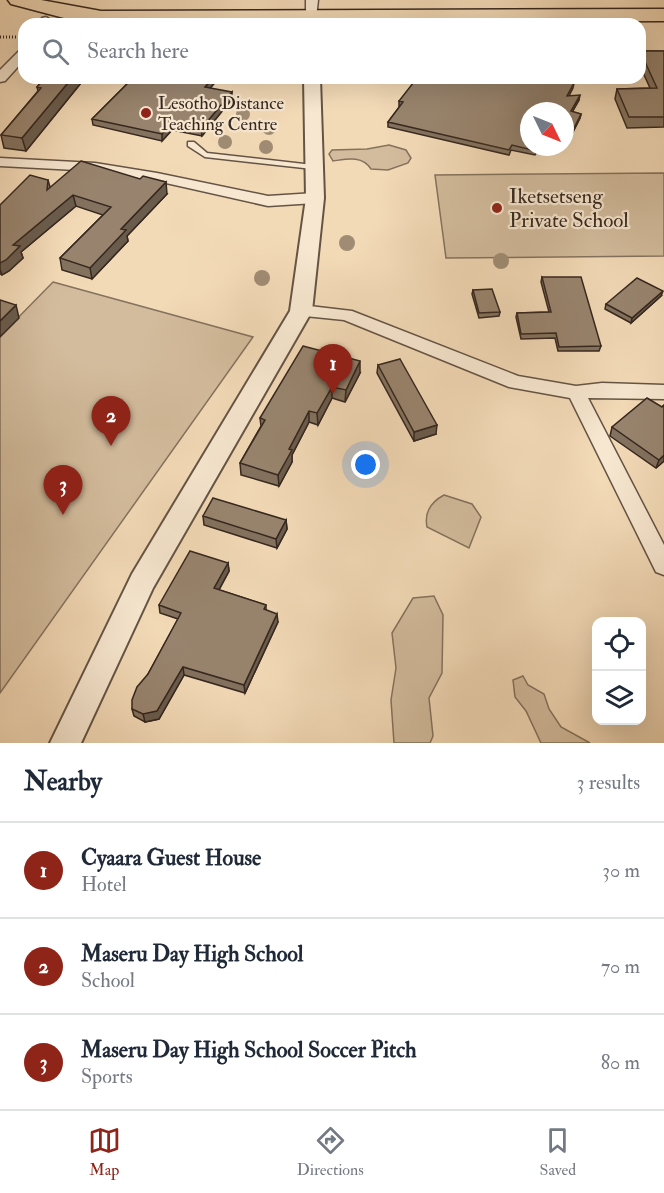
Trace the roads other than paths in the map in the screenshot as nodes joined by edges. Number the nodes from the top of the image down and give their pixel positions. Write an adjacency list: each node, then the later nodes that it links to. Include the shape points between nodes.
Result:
1 (18, 0): 3 (main road, via 101,17 208,18)
2 (0, 8): 5 (main road)
3 (312, 13): 4 (main road)
4 (664, 15)
5 (32, 18)
6 (646, 25): 7 (main road)
7 (664, 25)
8 (18, 59): 9 (street)
9 (0, 78)
10 (312, 84): 13 (street)
11 (191, 144): 13 (lane, via 205,155)
12 (0, 162): 14 (street, via 95,167 268,201)
13 (313, 167): 14 (street)
14 (315, 198): 15 (street)
15 (301, 311): 17 (street, via 346,315 514,382); 19 (street, via 142,582)
16 (664, 392): 17 (street)
17 (576, 393): 18 (street)
18 (664, 566)
19 (65, 743)

